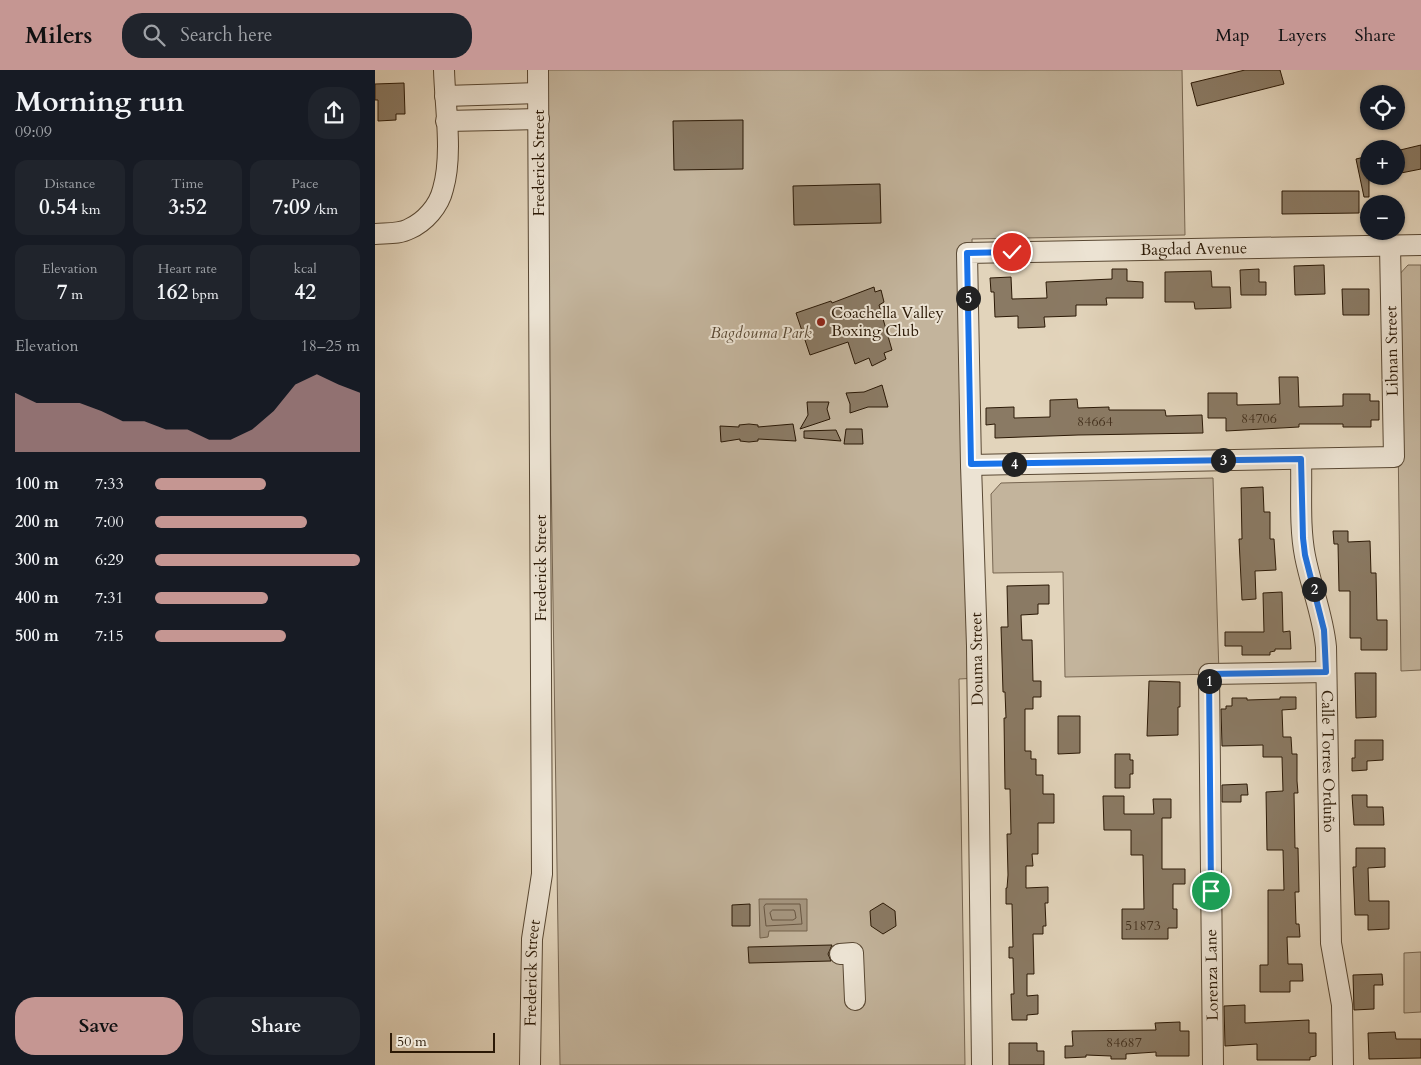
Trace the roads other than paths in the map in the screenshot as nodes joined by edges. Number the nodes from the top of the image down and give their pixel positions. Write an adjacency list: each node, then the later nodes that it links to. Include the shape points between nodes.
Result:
1 (444, 70): 4 (street)
2 (538, 70): 3 (street, Frederick Street)
3 (539, 94): 4 (street); 5 (street, Frederick Street)
4 (445, 96): 6 (street)
5 (539, 119): 6 (street); 16 (street, Frederick Street, via 542,874 532,940)
6 (446, 121): 7 (street, via 446,172 437,205 425,219 408,230)
7 (375, 234)
8 (1421, 245): 9 (street, Bagdad Avenue)
9 (1390, 246): 10 (street, Bagdad Avenue); 11 (street, Libnan Street, via 1394,457)
10 (967, 253): 12 (street, Douma Street)
11 (1301, 459): 12 (street); 13 (street, Calle Torres Orduño, via 1303,538 1324,630)
12 (971, 464): 17 (street, Douma Street)
13 (1326, 672): 18 (street, Lorenza Lane, via 1209,674); 19 (street, Calle Torres Orduño, via 1331,938 1342,1005)
14 (840, 954): 15 (street, via 853,953)
15 (855, 1000)
16 (531, 1065)
17 (983, 1065)
18 (1213, 1065)
19 (1343, 1065)

